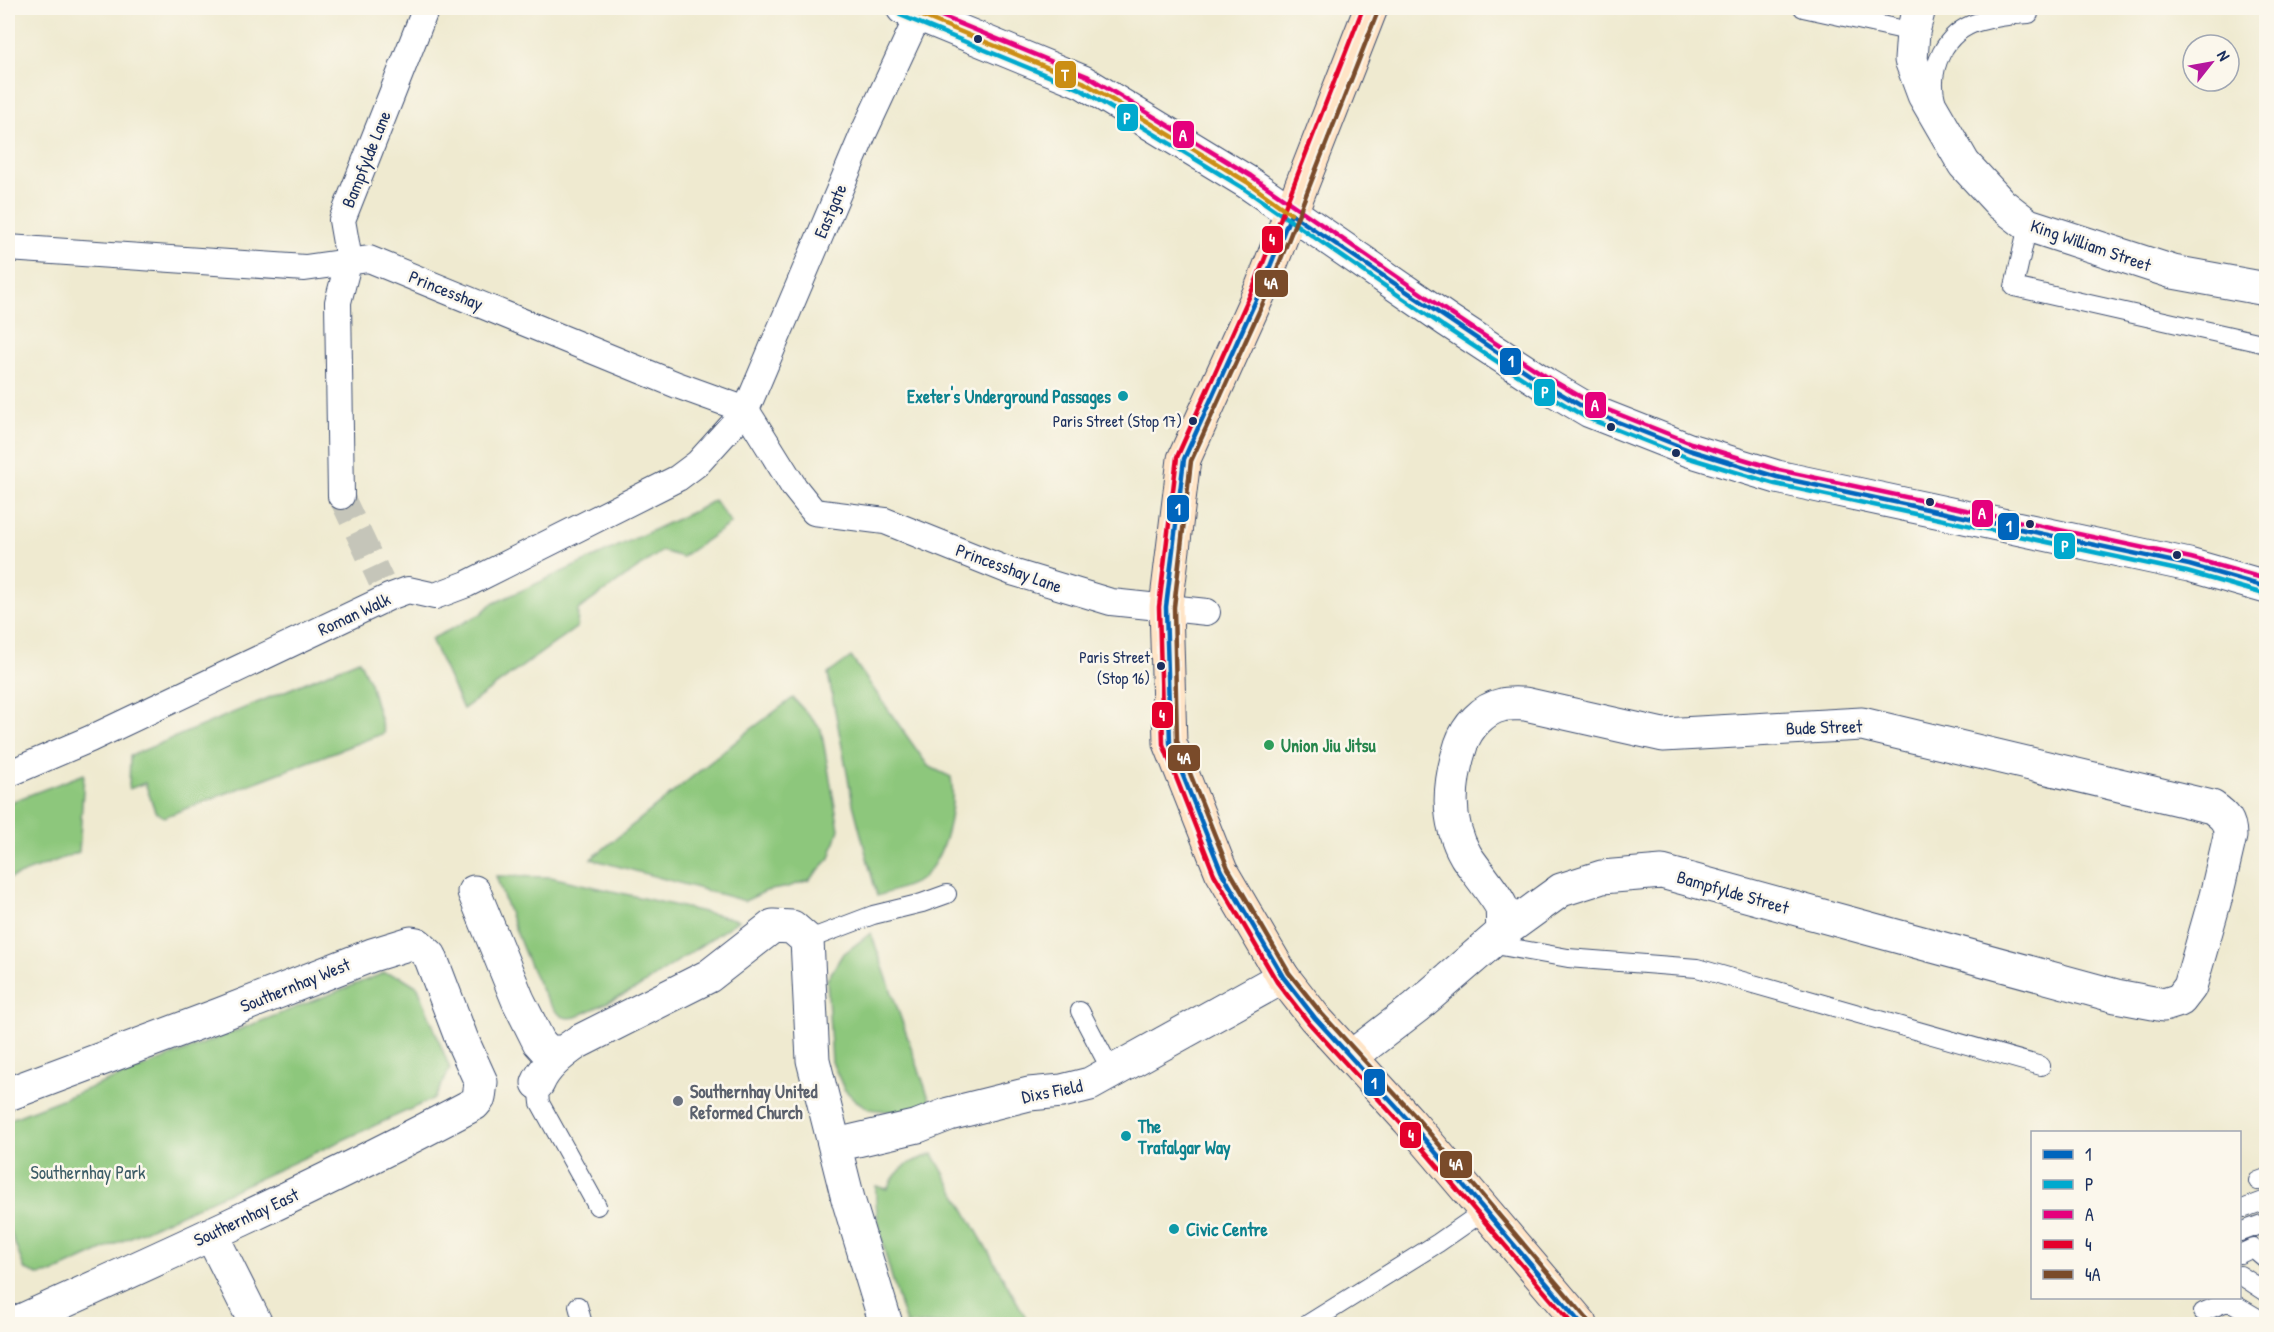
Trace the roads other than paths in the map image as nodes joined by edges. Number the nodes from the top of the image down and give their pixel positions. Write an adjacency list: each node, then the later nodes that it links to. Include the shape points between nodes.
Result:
1 (426, 8): 11 (street, Bampfylde Lane, via 342,219)
2 (1371, 8): 8 (main road)
3 (1803, 8): 6 (lane)
4 (911, 11): 8 (street, via 1083,82 1247,182); 14 (street, Eastgate)
5 (2029, 14): 7 (lane, via 1976,23 1952,38 1936,61 1934,90)
6 (1916, 20): 7 (street, King William Street, via 1911,60 1924,95)
7 (1945, 131): 9 (street, King William Street, via 1964,164 2001,204)
8 (1291, 214): 16 (street, via 1572,401 1689,450 1777,477 2189,565); 17 (main road, via 1184,459)
9 (2028, 225): 12 (street, King William Street, via 2173,272); 13 (lane, via 2014,287)
10 (8, 248): 11 (street, Princesshay, via 305,268)
11 (350, 260): 14 (street, Princesshay, via 369,259); 15 (street, Bampfylde Lane, via 338,302)
12 (2266, 288)
13 (2266, 344)
14 (746, 410): 17 (street, Princesshay Lane, via 782,470 814,513 885,521 1012,572 1111,602); 19 (street, Roman Walk, via 698,463 678,478 467,584 435,596 385,589 90,739)
15 (341, 496)
16 (2266, 587)
17 (1166, 607): 18 (street, Princesshay Lane); 24 (main road, via 1170,743 1221,871)
18 (1207, 612)
19 (8, 774)
20 (474, 892): 27 (street, via 539,1042 548,1052)
21 (947, 894): 23 (lane, via 873,915)
22 (1497, 938): 25 (street, Bampfylde Street, via 1561,890 1602,878 1662,872 2081,987); 25 (street, Bude Street, via 1502,907 1465,854 1450,807 1454,767 1463,738 1469,727 1495,707 1525,704 1663,735 1862,724 2212,807 2227,817 2230,837 2190,987 2180,1000); 28 (street, Bampfylde Street); 29 (lane, via 1568,958 1697,968)
23 (807, 940): 27 (street, via 792,927 773,926 709,976); 34 (street, via 813,1060)
24 (1283, 976): 28 (main road); 30 (street, Dixs Field)
25 (2164, 1005)
26 (1080, 1011): 30 (lane)
27 (564, 1052): 31 (street)
28 (1351, 1058): 38 (main road)
29 (2041, 1066)
30 (1112, 1072): 34 (street, Dixs Field, via 1090,1084 1029,1094)
31 (538, 1083): 36 (lane, via 540,1102)
32 (8, 1094): 33 (street, Southernhay West, via 411,943 430,956 481,1082)
33 (474, 1104): 41 (street, Southernhay East)
34 (836, 1145): 52 (street)
35 (2266, 1200): 37 (lane)
36 (597, 1206)
37 (2245, 1208)
38 (1484, 1210): 53 (lane); 54 (main road)
39 (2266, 1228): 40 (lane, via 2262,1224)
40 (2241, 1232)
41 (211, 1234): 49 (street, Southernhay East); 50 (street)
42 (2241, 1254): 43 (lane, via 2253,1248)
43 (2266, 1259)
44 (2241, 1276): 45 (lane)
45 (2266, 1292)
46 (578, 1306): 51 (lane)
47 (2203, 1311): 48 (lane, via 2229,1301)
48 (2266, 1323)
49 (14, 1324)
50 (256, 1324)
51 (583, 1324)
52 (886, 1324)
53 (1308, 1324)
54 (1581, 1324)

